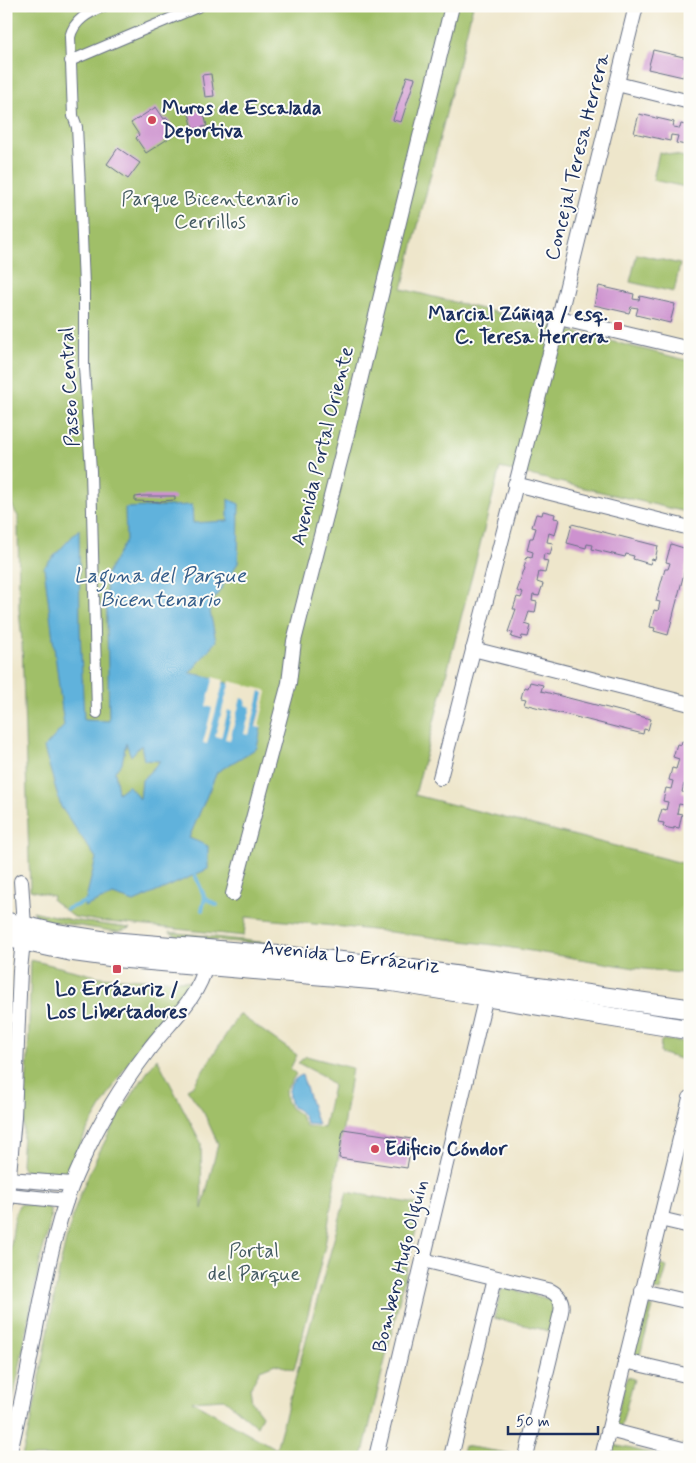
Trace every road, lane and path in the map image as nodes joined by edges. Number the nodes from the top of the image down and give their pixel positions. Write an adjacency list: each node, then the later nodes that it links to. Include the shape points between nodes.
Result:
1 (104, 6): 5 (street, Paseo Central, via 84,16 72,29)
2 (200, 6): 5 (street)
3 (452, 6): 17 (street, Avenida Portal Oriente, via 294,641 289,683)
4 (636, 6): 6 (street, Concejal Teresa Herrera)
5 (70, 61): 14 (street, Paseo Central, via 80,187)
6 (616, 84): 7 (street); 8 (street, Concejal Teresa Herrera)
7 (690, 102)
8 (559, 318): 9 (street); 10 (street, Concejal Teresa Herrera)
9 (690, 349)
10 (515, 484): 11 (street); 12 (street, Concejal Teresa Herrera)
11 (690, 528)
12 (473, 649): 13 (street); 15 (street, Concejal Teresa Herrera)
13 (690, 704)
14 (97, 713)
15 (440, 778)
16 (21, 881): 18 (street)
17 (233, 894)
18 (15, 932): 19 (main road, Avenida Lo Errázuriz, via 70,951); 21 (main road, Avenida Lo Errázuriz, via 388,966); 25 (street, via 20,970 19,1032)
19 (206, 965): 20 (main road, Avenida Lo Errázuriz, via 389,981); 26 (street, via 191,1000 148,1050 118,1094)
20 (486, 996): 22 (main road, Avenida Lo Errázuriz); 32 (street, Bombero Hugo Olguín)
21 (690, 1009)
22 (690, 1030)
23 (690, 1098): 24 (street)
24 (684, 1145): 30 (street)
25 (9, 1179): 26 (street); 27 (street)
26 (72, 1184): 28 (street)
27 (8, 1195): 28 (street); 29 (street)
28 (66, 1201): 40 (street, via 48,1261)
29 (6, 1210)
30 (660, 1219): 31 (street); 34 (street)
31 (690, 1226)
32 (423, 1260): 33 (street); 41 (street, Bombero Hugo Olguín)
33 (495, 1278): 42 (street); 43 (street, via 551,1292 562,1303)
34 (642, 1291): 35 (street); 36 (street)
35 (690, 1302)
36 (626, 1361): 37 (street); 38 (street)
37 (690, 1376)
38 (609, 1430): 39 (street); 44 (street)
39 (690, 1451)
40 (9, 1457)
41 (376, 1457)
42 (452, 1457)
43 (526, 1457)
44 (602, 1457)

